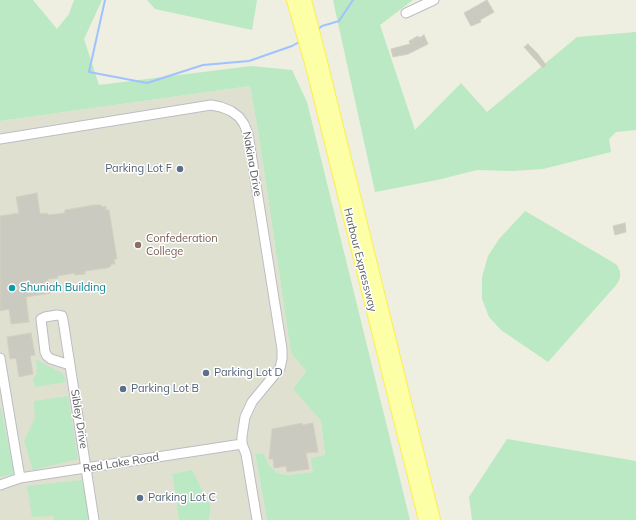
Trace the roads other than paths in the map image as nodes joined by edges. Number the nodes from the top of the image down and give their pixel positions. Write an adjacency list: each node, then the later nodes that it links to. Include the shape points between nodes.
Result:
1 (292, 0): 5 (main road, Harbour Expressway)
2 (305, 0): 5 (main road, Harbour Expressway)
3 (434, 0): 4 (street)
4 (406, 13)
5 (316, 62): 16 (main road, Harbour Expressway); 17 (main road, Harbour Expressway)
6 (0, 139): 10 (street, Nakina Drive, via 211,106 221,107 239,117 248,134 282,349 280,368 252,402 245,417)
7 (0, 358): 9 (street)
8 (70, 365): 8 (street, Sibley Drive, via 64,320 62,316 46,316 41,319 45,352 51,359); 11 (street, Sibley Drive)
9 (3, 398): 12 (street)
10 (242, 444): 11 (street, Red Lake Road); 15 (street)
11 (87, 468): 12 (street, Red Lake Road); 14 (street, Sibley Drive)
12 (20, 478): 13 (street, Red Lake Road)
13 (0, 485)
14 (94, 520)
15 (257, 520)
16 (425, 520)
17 (434, 520)

